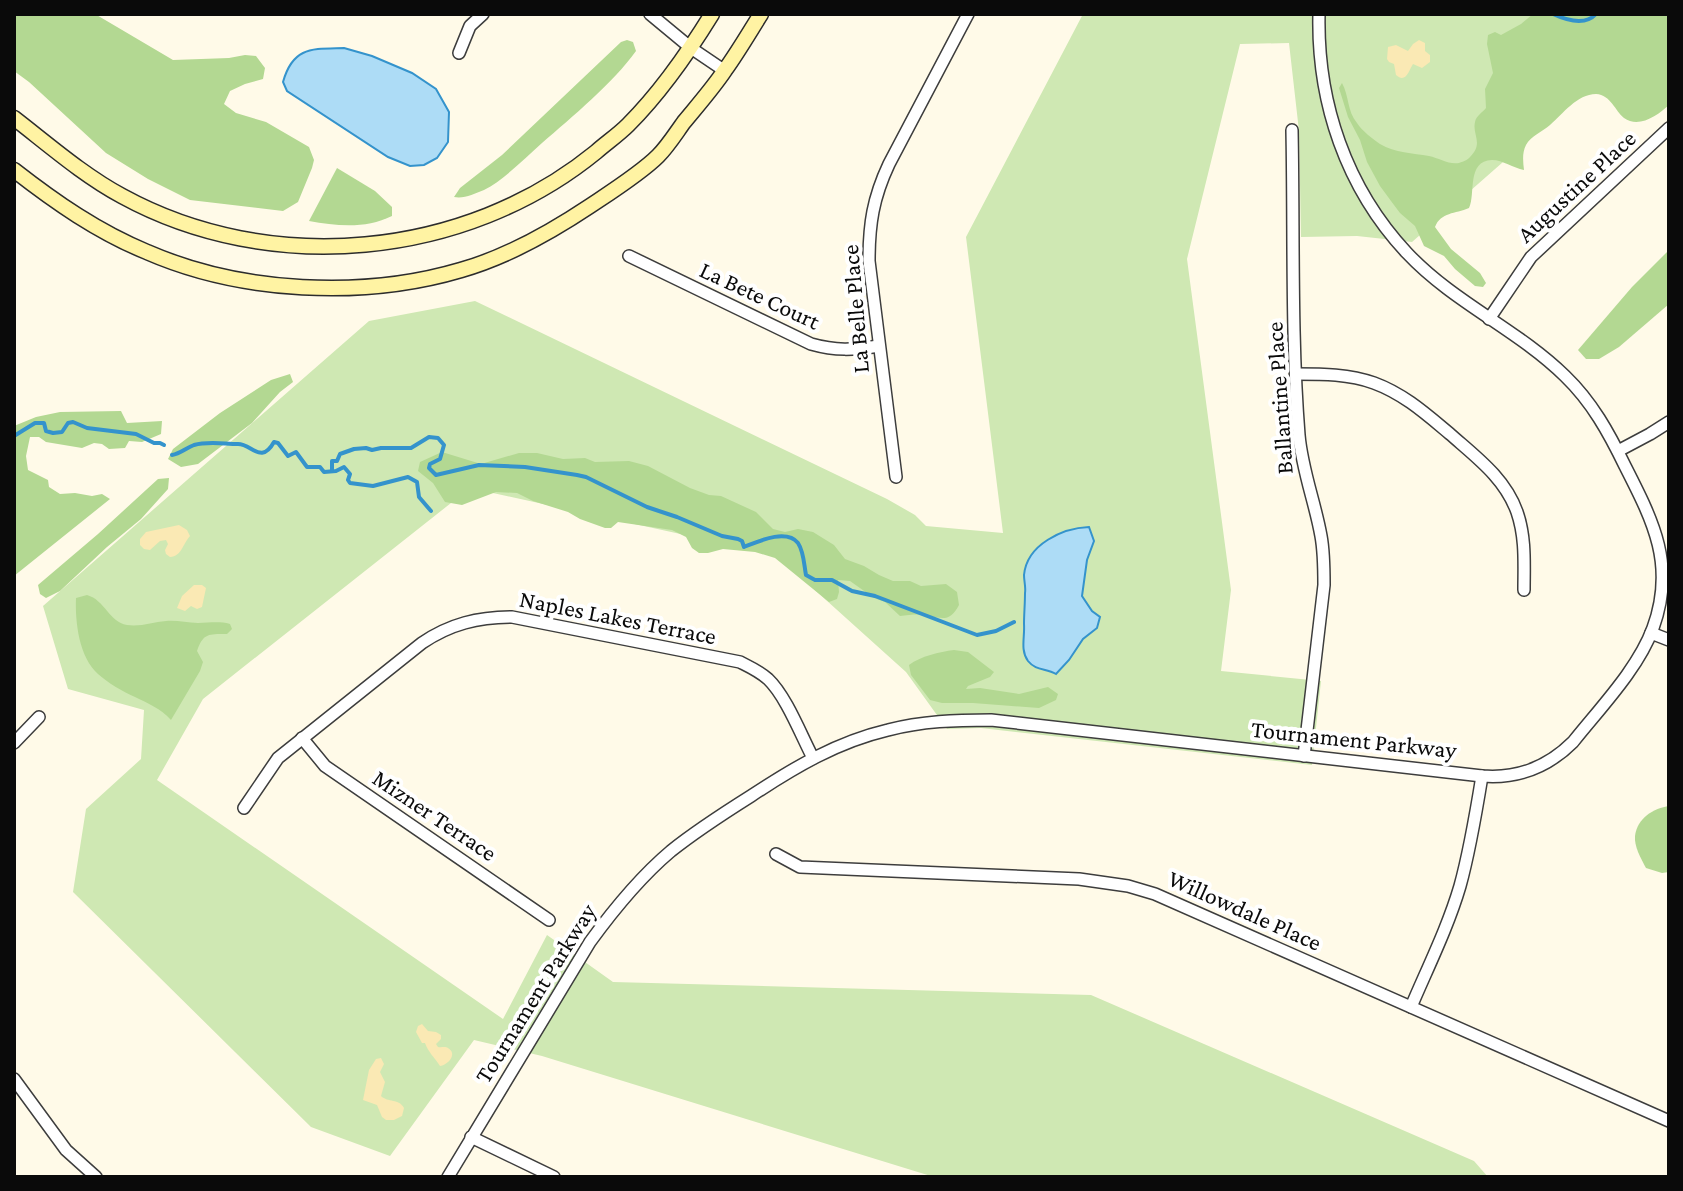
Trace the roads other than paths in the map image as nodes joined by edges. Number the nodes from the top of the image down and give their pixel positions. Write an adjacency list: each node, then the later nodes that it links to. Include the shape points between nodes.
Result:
1 (483, 14): 8 (street, via 470,26)
2 (650, 14): 7 (street)
3 (712, 14): 7 (main road)
4 (761, 14): 9 (main road)
5 (968, 14): 16 (street, La Belle Place, via 889,164 873,208 869,261)
6 (1319, 14): 15 (street, Tournament Parkway, via 1327,106 1365,198 1431,277)
7 (691, 48): 9 (street); 10 (main road, via 627,127 546,188 465,224 412,239 364,244 276,245 165,216 74,165)
8 (459, 53)
9 (725, 71): 13 (main road, via 658,156 564,224 462,270 402,283 303,287 249,282 175,263 81,219)
10 (14, 118)
11 (1669, 128): 15 (street, Augustine Place, via 1531,257)
12 (1292, 130): 17 (street, Ballantine Place)
13 (14, 170)
14 (629, 256): 16 (street, La Bete Court, via 811,344 849,350)
15 (1489, 319): 19 (street, Tournament Parkway, via 1565,375 1598,415)
16 (879, 346): 20 (street, La Belle Place)
17 (1296, 374): 21 (street, via 1352,377 1396,393 1496,476 1522,528); 27 (street, Ballantine Place, via 1299,438 1324,559)
18 (1669, 422): 19 (street)
19 (1618, 451): 22 (street, Tournament Parkway, via 1650,514 1661,554 1660,600)
20 (896, 477)
21 (1524, 590)
22 (1651, 633): 23 (street); 29 (street, Tournament Parkway, via 1633,665 1564,752 1532,770)
23 (1669, 640)
24 (39, 717): 26 (street)
25 (302, 738): 28 (street, Naples Lakes Terrace, via 437,633 471,620 512,617 755,669 779,692); 30 (street, Naples Lakes Terrace, via 278,758); 32 (street, Mizner Terrace, via 325,766)
26 (14, 743)
27 (1304, 756): 28 (street, Tournament Parkway, via 957,720 889,729); 29 (street, Tournament Parkway)
28 (813, 758): 36 (street, Tournament Parkway, via 699,830 614,909)
29 (1482, 776): 33 (street, via 1459,887)
30 (244, 808)
31 (776, 854): 33 (street, Willowdale Place, via 800,867 1079,879 1128,886)
32 (549, 920)
33 (1411, 1007): 35 (street, Willowdale Place)
34 (14, 1079): 37 (street, via 66,1150)
35 (1669, 1121)
36 (471, 1137): 38 (street, Tournament Parkway); 39 (street)
37 (96, 1177)
38 (448, 1177)
39 (554, 1177)

